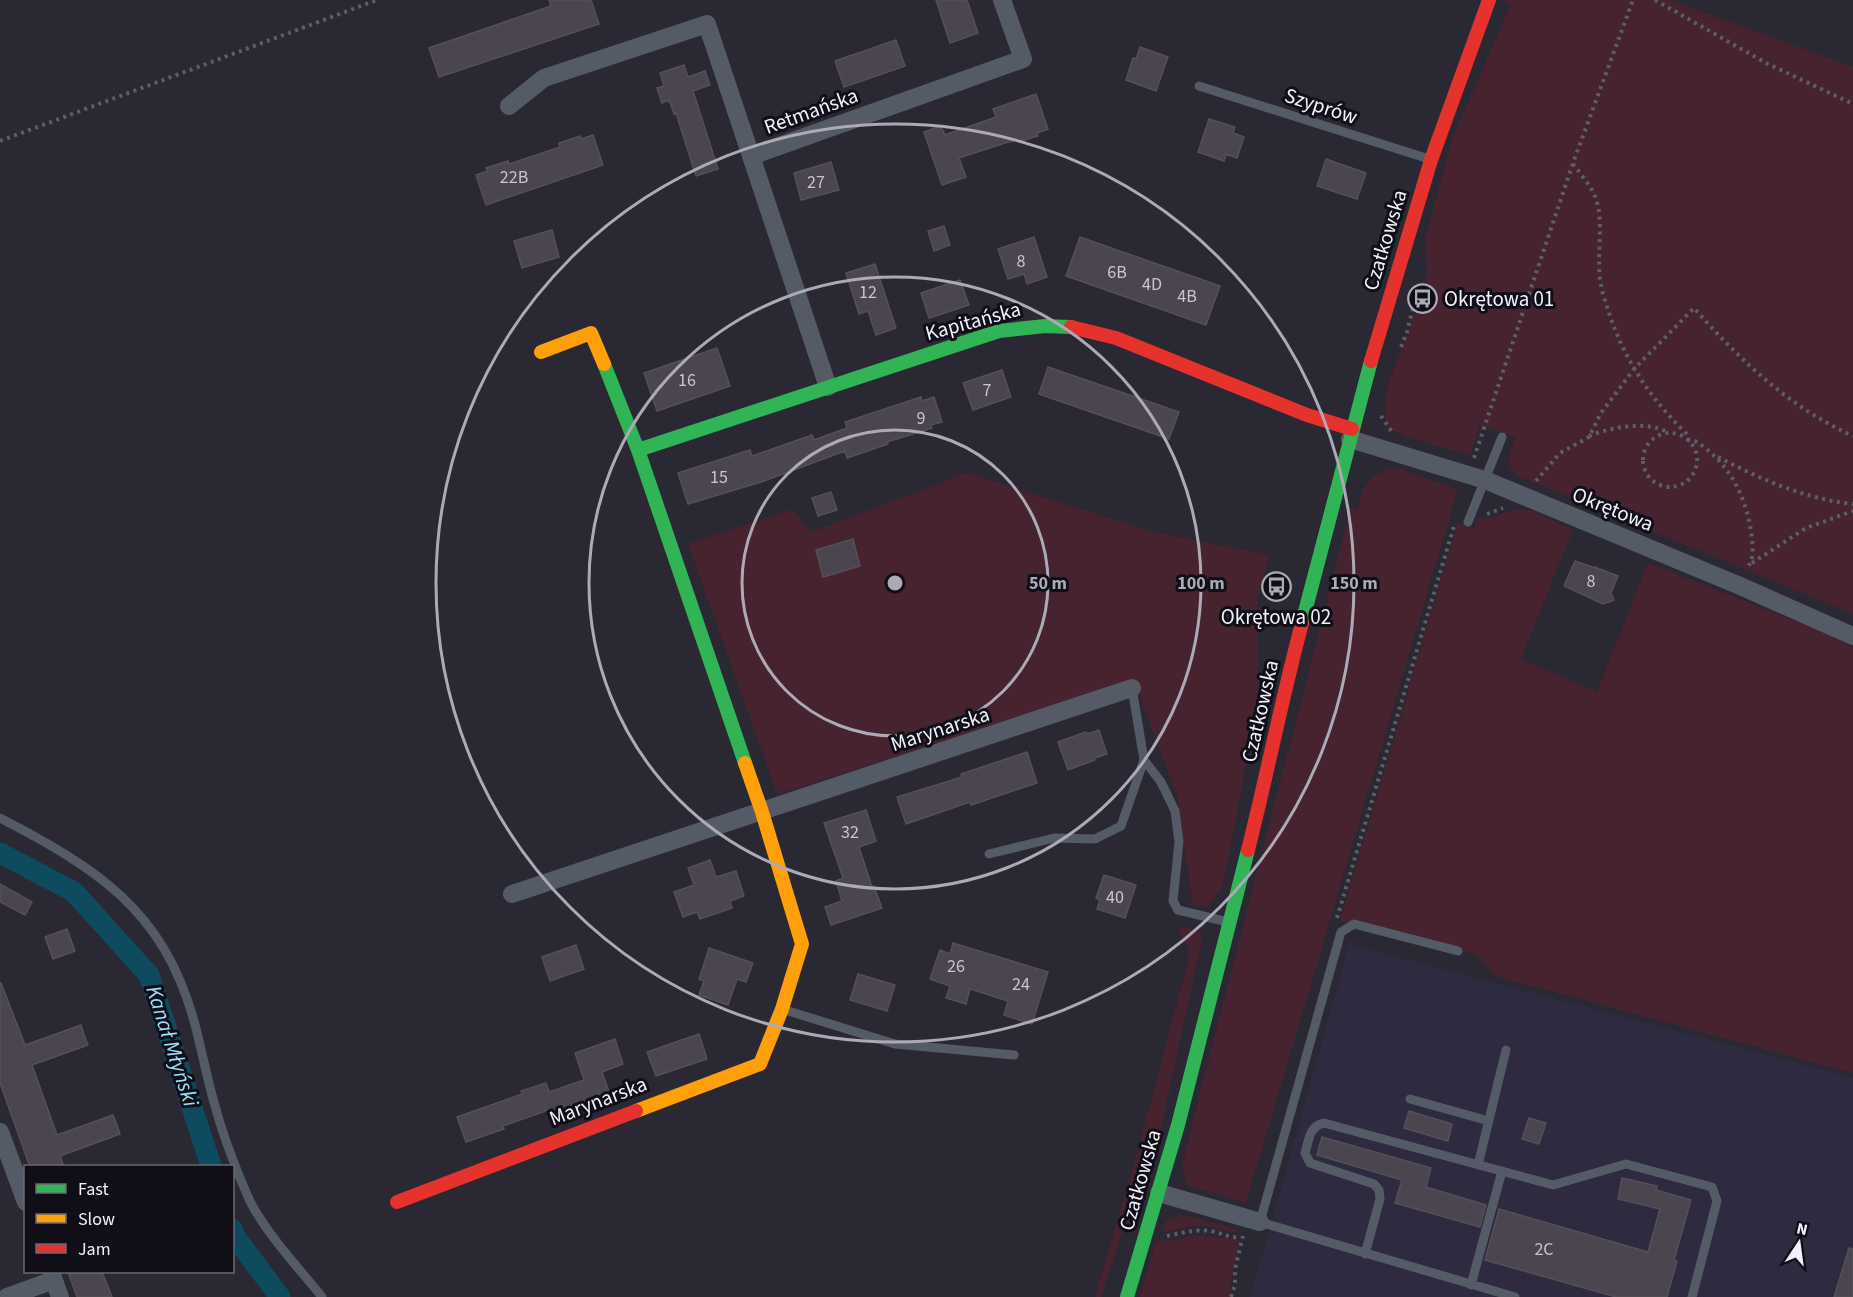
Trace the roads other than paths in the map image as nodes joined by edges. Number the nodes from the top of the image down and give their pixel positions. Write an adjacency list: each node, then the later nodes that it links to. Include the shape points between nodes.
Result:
1 (1002, 0): 5 (street, Retmańska, via 1023,59)
2 (1489, 0): 6 (street, Czatkowska)
3 (1200, 86): 6 (lane, Szyprów)
4 (509, 106): 5 (street, via 544,78 707,24)
5 (751, 156): 8 (street, Retmańska)
6 (1431, 160): 9 (street, Czatkowska)
7 (541, 352): 11 (street, via 591,333)
8 (828, 387): 9 (street, Kapitańska, via 999,331 1059,325 1116,338); 11 (street, Kapitańska)
9 (1351, 434): 12 (street, Okrętowa); 21 (street, Czatkowska, via 1287,679)
10 (1502, 436): 12 (lane)
11 (638, 450): 17 (street)
12 (1477, 477): 13 (lane); 14 (street, Okrętowa)
13 (1468, 522)
14 (1853, 636)
15 (1132, 688): 16 (lane); 17 (street, Marynarska)
16 (1144, 760): 19 (lane, via 1121,826 1095,839 1054,838); 21 (lane, via 1161,782 1175,811 1179,842 1173,900 1178,910)
17 (762, 812): 20 (street, Marynarska); 23 (street, Marynarska, via 802,944)
18 (0, 818): 39 (lane, via 64,852 107,883 133,906 154,933 185,993 224,1135 252,1206)
19 (989, 854)
20 (512, 894)
21 (1230, 922): 31 (street, Czatkowska)
22 (1458, 951): 34 (lane, via 1354,924 1341,932)
23 (782, 1009): 25 (lane, via 895,1044); 33 (street, Marynarska, via 760,1064)
24 (1506, 1050): 27 (lane)
25 (1014, 1055)
26 (1410, 1099): 27 (lane)
27 (1489, 1121): 29 (lane)
28 (0, 1132): 32 (street)
29 (1478, 1165): 30 (lane); 35 (lane, via 1324,1122 1316,1125 1305,1153 1310,1163 1374,1184 1379,1190)
30 (1502, 1171): 37 (lane); 42 (lane, via 1553,1185 1626,1164 1712,1187 1717,1201)
31 (1159, 1193): 34 (street); 40 (street, Czatkowska)
32 (24, 1197)
33 (397, 1202)
34 (1254, 1221): 35 (lane)
35 (1365, 1254): 37 (lane)
36 (55, 1283): 38 (street)
37 (1471, 1285): 41 (lane)
38 (7, 1297)
39 (322, 1297)
40 (1128, 1297)
41 (1515, 1297)
42 (1692, 1297)

